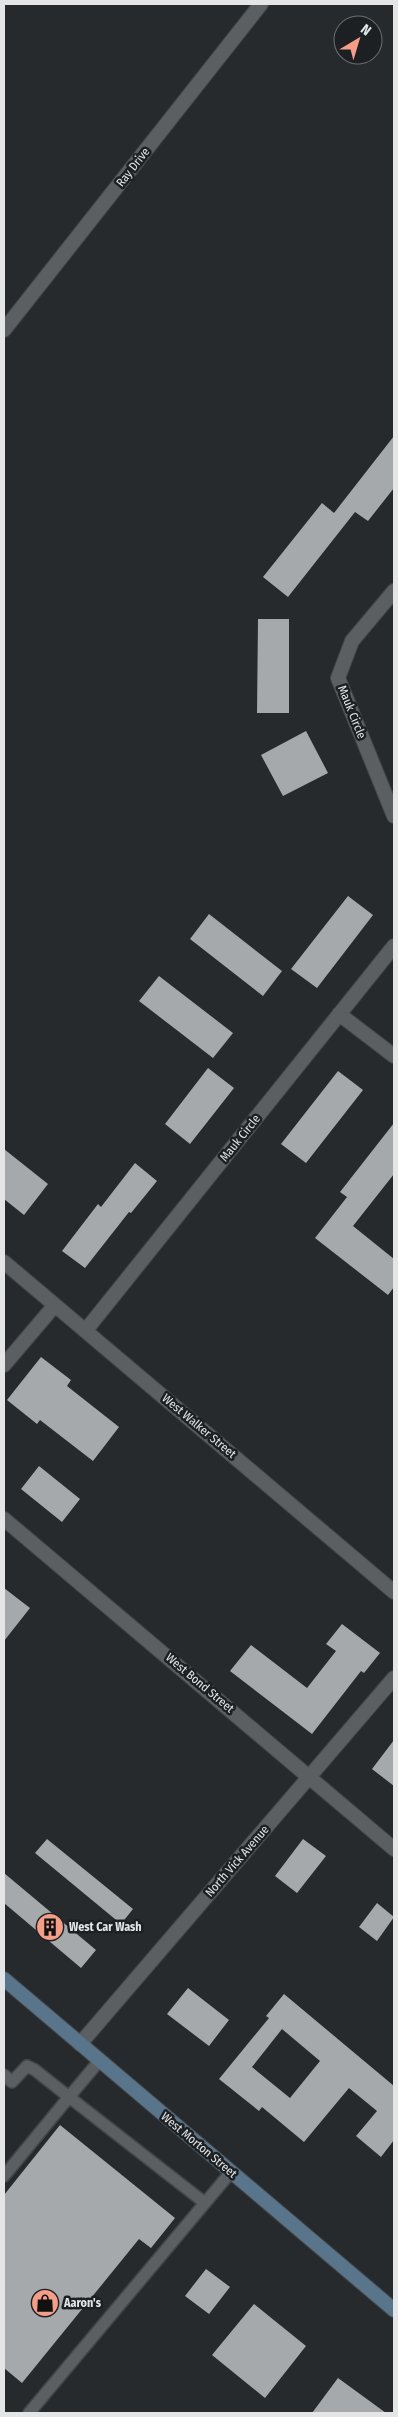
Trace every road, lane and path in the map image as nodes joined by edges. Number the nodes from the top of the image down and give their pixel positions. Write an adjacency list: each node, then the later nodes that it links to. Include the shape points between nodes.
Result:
1 (261, 4): 2 (street, Ray Drive)
2 (4, 330)
3 (394, 591): 4 (street, Mauk Circle, via 352,641 338,678)
4 (389, 788): 5 (street, Mauk Circle)
5 (394, 816)
6 (394, 946): 7 (street, Mauk Circle)
7 (339, 1014): 8 (street); 11 (street, Mauk Circle)
8 (394, 1056)
9 (4, 1262): 10 (street, West Walker Street)
10 (55, 1305): 11 (street, West Walker Street); 12 (street)
11 (86, 1330): 14 (street, West Walker Street)
12 (4, 1365)
13 (4, 1519): 16 (street, West Bond Street)
14 (394, 1592)
15 (394, 1678): 16 (street, North Vick Avenue)
16 (310, 1776): 17 (street, West Bond Street); 19 (street, North Vick Avenue)
17 (394, 1849)
18 (4, 1979): 19 (main road, West Morton Street)
19 (80, 2044): 20 (main road, West Morton Street)
20 (100, 2060): 22 (lane); 23 (main road, West Morton Street)
21 (4, 2075): 22 (lane, via 12,2082 27,2066)
22 (69, 2097): 24 (lane); 25 (lane)
23 (231, 2172): 25 (lane); 26 (main road, West Morton Street)
24 (4, 2176)
25 (205, 2203): 27 (lane)
26 (392, 2303)
27 (28, 2413)

